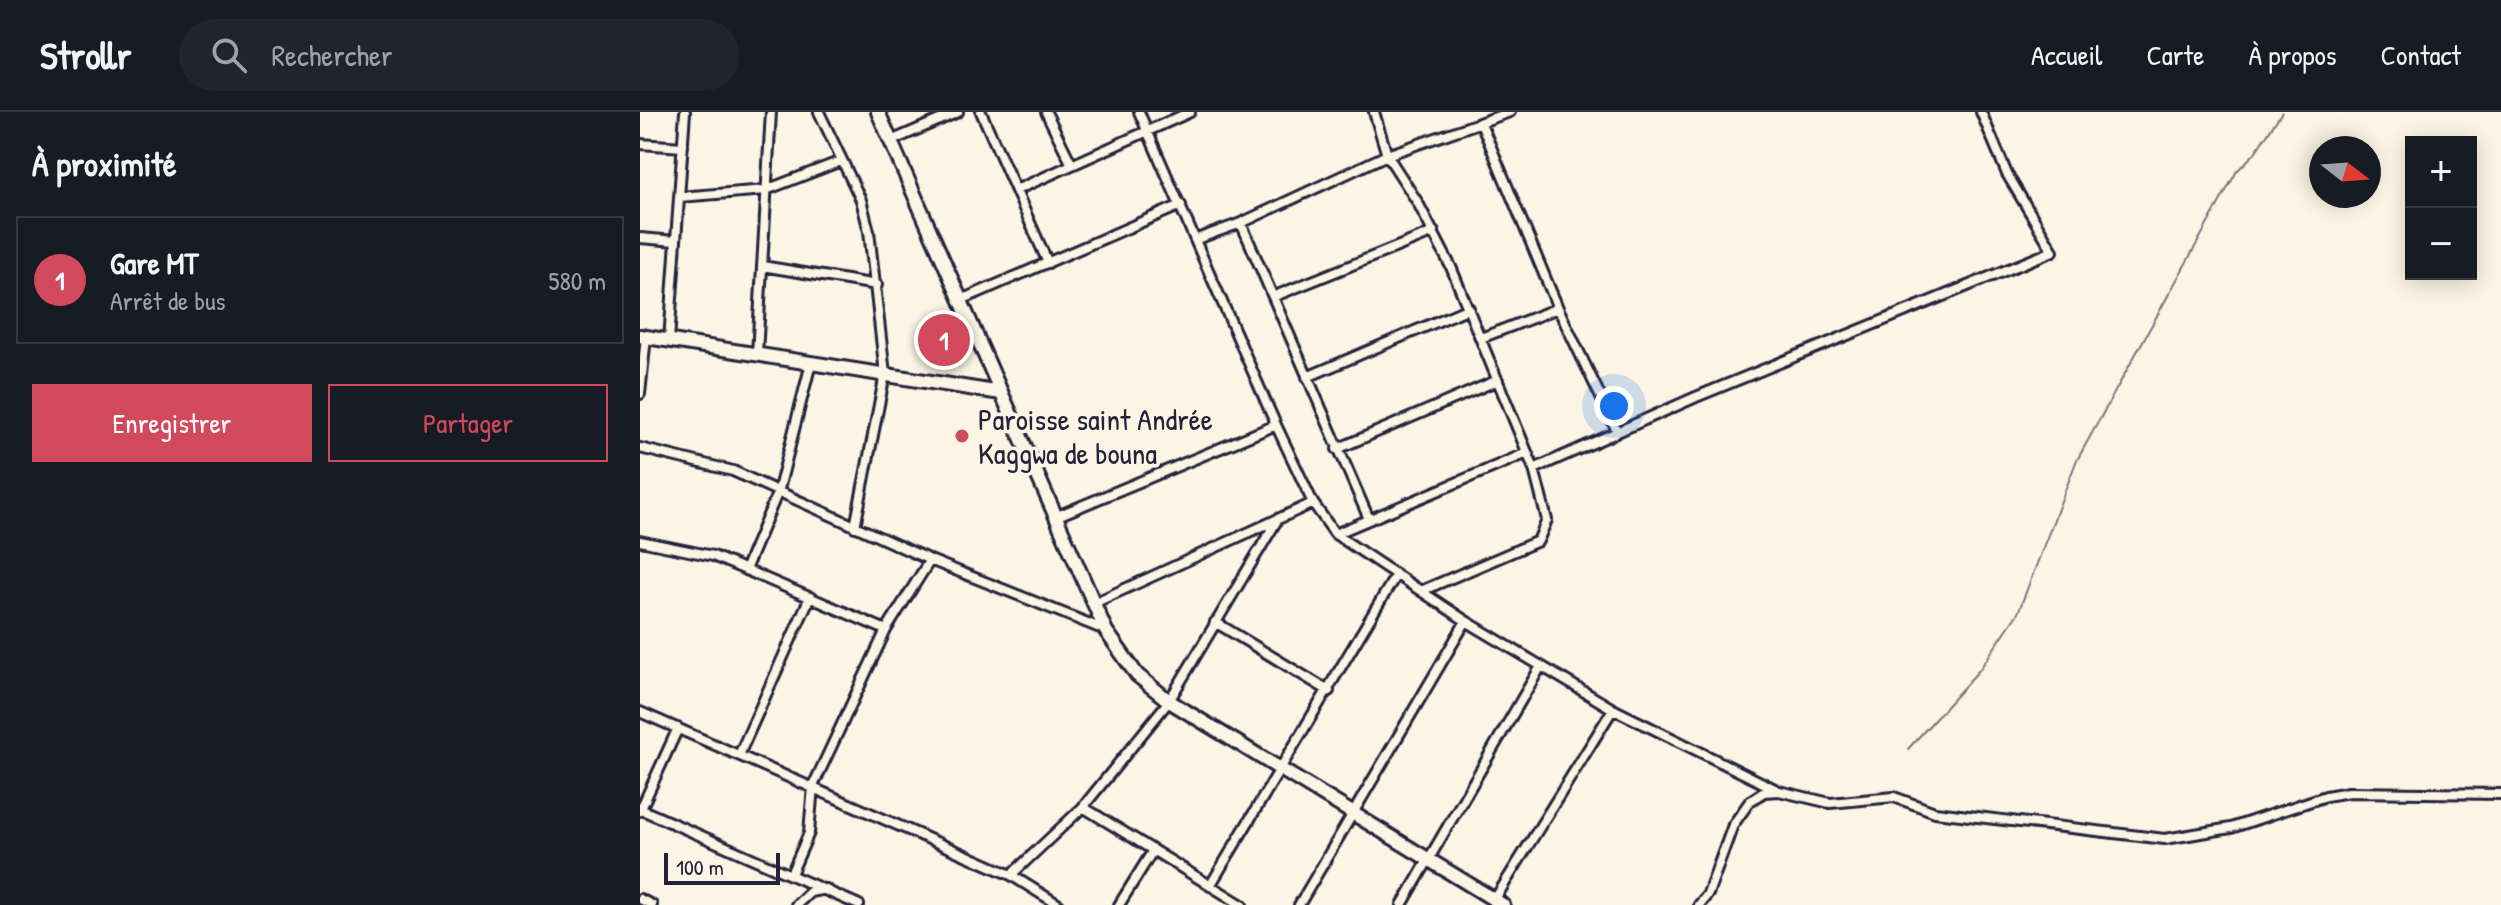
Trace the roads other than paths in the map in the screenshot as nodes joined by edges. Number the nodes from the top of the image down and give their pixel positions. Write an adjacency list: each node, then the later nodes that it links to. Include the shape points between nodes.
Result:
1 (685, 112): 17 (street)
2 (771, 112): 21 (street)
3 (819, 112): 19 (street)
4 (878, 112): 15 (street)
5 (958, 112): 15 (street)
6 (981, 112): 22 (street)
7 (1046, 112): 20 (street)
8 (1139, 112): 14 (street)
9 (1190, 112): 14 (street)
10 (1374, 112): 18 (street)
11 (1510, 112): 13 (street)
12 (1981, 112): 48 (street, via 2007,174 2053,251)
13 (1481, 123): 18 (street); 36 (street)
14 (1147, 130): 20 (street); 24 (street)
15 (891, 141): 34 (street)
16 (640, 144): 17 (street)
17 (683, 147): 23 (street)
18 (1387, 155): 25 (street); 26 (street)
19 (841, 161): 21 (street); 32 (street, via 861,200)
20 (1072, 165): 22 (street)
21 (766, 190): 23 (street); 31 (street)
22 (1016, 190): 30 (street)
23 (679, 197): 29 (street)
24 (1181, 205): 28 (street); 30 (street)
25 (1241, 223): 28 (street); 33 (street)
26 (1434, 232): 33 (street); 35 (street)
27 (640, 238): 29 (street)
28 (1197, 239): 47 (street)
29 (676, 241): 39 (street)
30 (1048, 263): 34 (street)
31 (762, 266): 32 (street); 40 (street)
32 (877, 285): 42 (street)
33 (1275, 296): 43 (street)
34 (961, 300): 45 (street)
35 (1469, 308): 38 (street); 43 (street)
36 (1558, 308): 38 (street); 48 (street)
37 (643, 337): 39 (street); 46 (street)
38 (1481, 338): 44 (street)
39 (669, 341): 40 (street)
40 (757, 354): 41 (street)
41 (811, 363): 42 (street); 53 (street)
42 (885, 374): 45 (street); 58 (street)
43 (1307, 377): 50 (street)
44 (1498, 380): 50 (street); 51 (street)
45 (1001, 393): 55 (street)
46 (640, 394)
47 (1276, 425): 54 (street); 55 (street)
48 (1617, 431): 52 (street)
49 (640, 448): 53 (street, via 704,462)
50 (1337, 449): 56 (street)
51 (1527, 453): 52 (street); 56 (street)
52 (1534, 469): 64 (street, via 1546,511 1538,541)
53 (779, 489): 58 (street); 62 (street)
54 (1313, 503): 57 (street); 59 (street)
55 (1055, 517): 66 (street)
56 (1369, 519): 59 (street)
57 (1276, 522): 66 (street); 68 (street)
58 (855, 527): 61 (street)
59 (1335, 534): 63 (street)
60 (640, 541): 62 (street, via 688,549)
61 (930, 560): 69 (street); 70 (street)
62 (745, 570): 65 (street)
63 (1396, 575): 64 (street); 72 (street)
64 (1421, 591): 67 (street)
65 (810, 597): 69 (street); 77 (street)
66 (1094, 603): 70 (street)
67 (1466, 621): 71 (street); 84 (street)
68 (1215, 622): 72 (street); 73 (street)
69 (886, 630): 79 (street)
70 (1106, 631): 73 (street, via 1137,675)
71 (1541, 666): 74 (street); 86 (street)
72 (1329, 691): 78 (street)
73 (1169, 701): 78 (street); 82 (street)
74 (1613, 709): 80 (street); 92 (street)
75 (640, 712): 76 (street)
76 (678, 728): 77 (street); 83 (street)
77 (739, 755): 79 (street)
78 (1280, 770): 84 (street); 89 (street)
79 (813, 786): 87 (street, via 809,833); 88 (street)
80 (1779, 791): 81 (street, via 1830,803 1894,797 1935,812 2159,839 2231,828 2349,792); 101 (street, via 1761,793 1740,813)
81 (2501, 794)
82 (1083, 807): 85 (street); 88 (street)
83 (640, 810): 87 (street)
84 (1354, 812): 86 (street); 99 (street)
85 (1152, 852): 89 (street); 97 (street)
86 (1428, 861): 92 (street); 100 (street)
87 (791, 874): 90 (street)
88 (1011, 875): 96 (street)
89 (1210, 886): 98 (street)
90 (826, 889): 94 (street, via 810,892); 95 (street)
91 (640, 899): 93 (street)
92 (1500, 903)
93 (652, 905)
94 (796, 905)
95 (859, 905)
96 (1059, 905)
97 (1119, 905)
98 (1242, 905)
99 (1299, 905)
100 (1402, 905)
101 (1699, 905)

